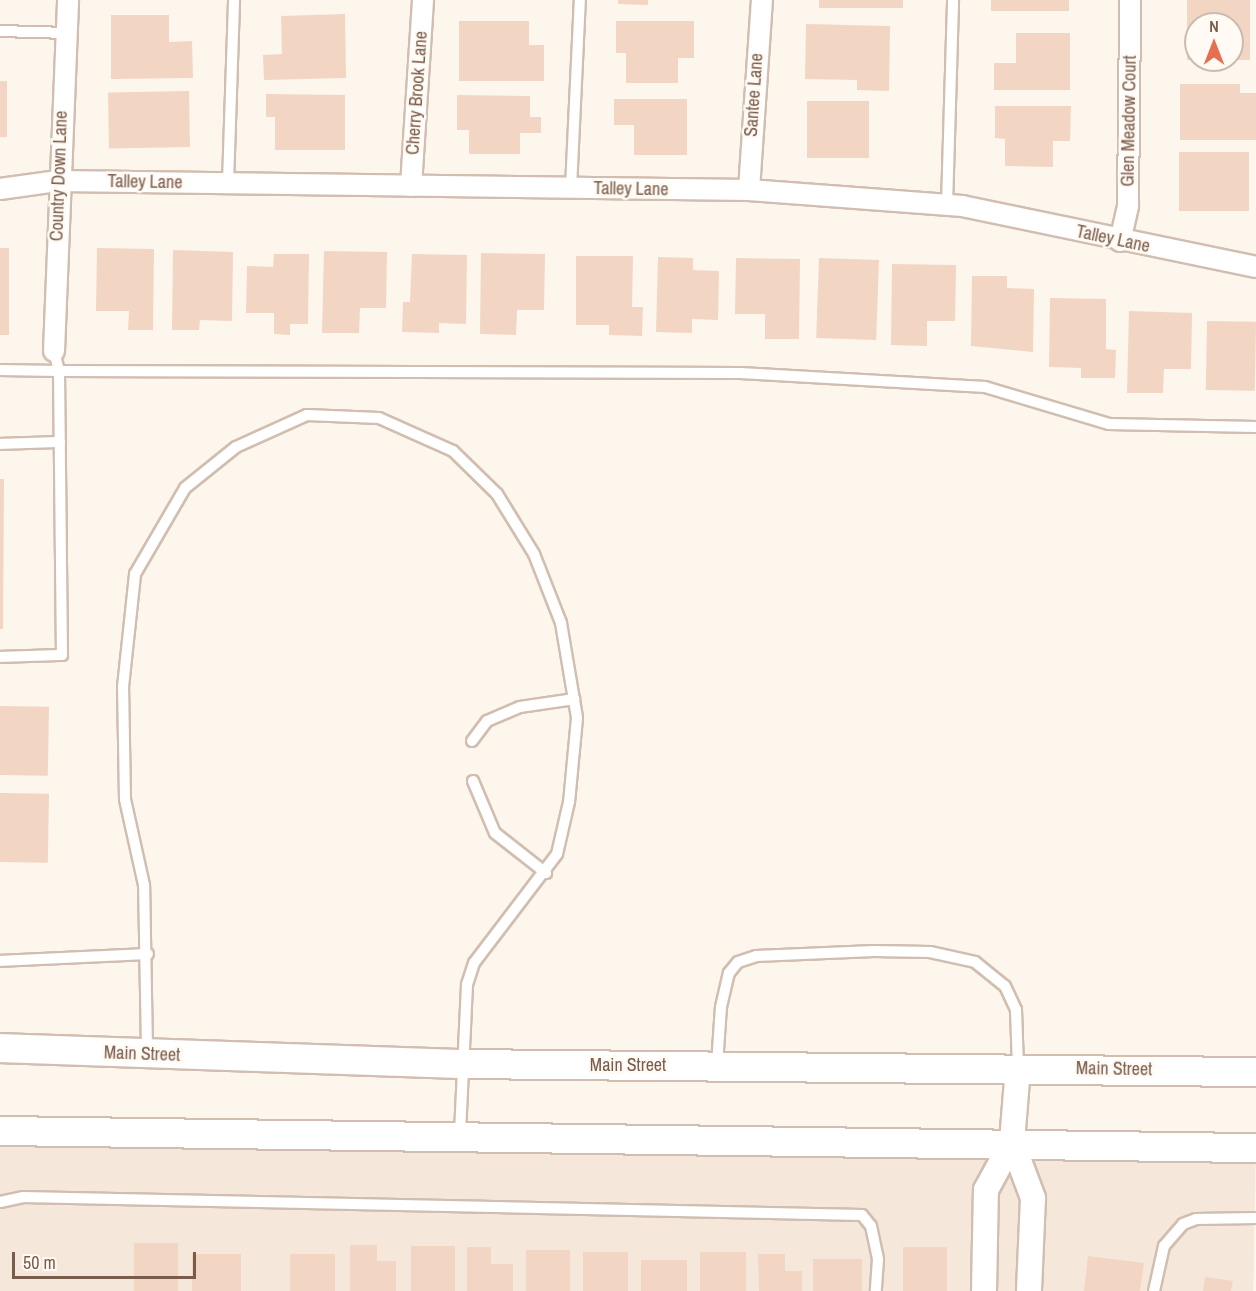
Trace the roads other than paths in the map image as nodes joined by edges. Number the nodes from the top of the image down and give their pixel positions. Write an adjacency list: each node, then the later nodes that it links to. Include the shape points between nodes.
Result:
1 (68, 0): 9 (street, Country Down Lane)
2 (234, 0): 11 (lane)
3 (423, 0): 12 (street, Cherry Brook Lane)
4 (580, 0): 13 (lane)
5 (762, 0): 15 (street, Santee Lane)
6 (953, 0): 16 (lane)
7 (1130, 0): 17 (street, Glen Meadow Court, via 1128,206)
8 (0, 31): 9 (lane)
9 (66, 33): 10 (street, Country Down Lane)
10 (58, 181): 11 (street, Talley Lane); 14 (street, Talley Lane); 19 (street, Country Down Lane)
11 (228, 183): 12 (street, Talley Lane)
12 (411, 186): 13 (street, Talley Lane)
13 (571, 188): 15 (street, Talley Lane)
14 (0, 189)
15 (749, 190): 16 (street, Talley Lane)
16 (947, 205): 17 (street, Talley Lane)
17 (1120, 241): 18 (street, Talley Lane)
18 (1256, 267)
19 (54, 351): 21 (lane)
20 (0, 370): 21 (lane)
21 (59, 371): 22 (lane, via 741,374 985,387 1109,424); 23 (lane)
22 (1256, 427)
23 (60, 442): 24 (lane); 25 (lane, via 62,655)
24 (0, 444)
25 (0, 657)
26 (574, 699): 27 (lane, via 512,710 487,721); 29 (lane, via 569,802 557,854); 30 (lane, via 561,623 534,554 496,494 453,450 379,418 307,415 236,447 185,488 135,574 123,687 125,800 144,885)
27 (472, 741)
28 (472, 781): 29 (lane, via 495,833)
29 (546, 873): 34 (lane, via 474,963)
30 (148, 954): 31 (lane); 33 (lane)
31 (0, 961)
32 (0, 1048): 33 (main road, Main Street)
33 (147, 1055): 34 (main road, Main Street)
34 (459, 1064): 35 (main road, Main Street); 39 (lane)
35 (717, 1065): 36 (main road, Main Street); 36 (lane, via 722,1007 729,973 738,962 756,956 874,951 930,952 975,962 997,980 1016,1010)
36 (1018, 1066): 37 (main road, Main Street); 40 (street)
37 (1256, 1072)
38 (0, 1131): 39 (main road)
39 (460, 1137): 40 (main road)
40 (1012, 1142): 41 (main road); 45 (street, via 986,1190); 46 (street, via 1033,1198)
41 (1256, 1148)
42 (0, 1202): 44 (lane, via 23,1197 862,1215 871,1226 878,1259)
43 (1256, 1218): 47 (lane, via 1183,1224 1164,1246)
44 (876, 1291)
45 (984, 1291)
46 (1029, 1291)
47 (1154, 1291)

